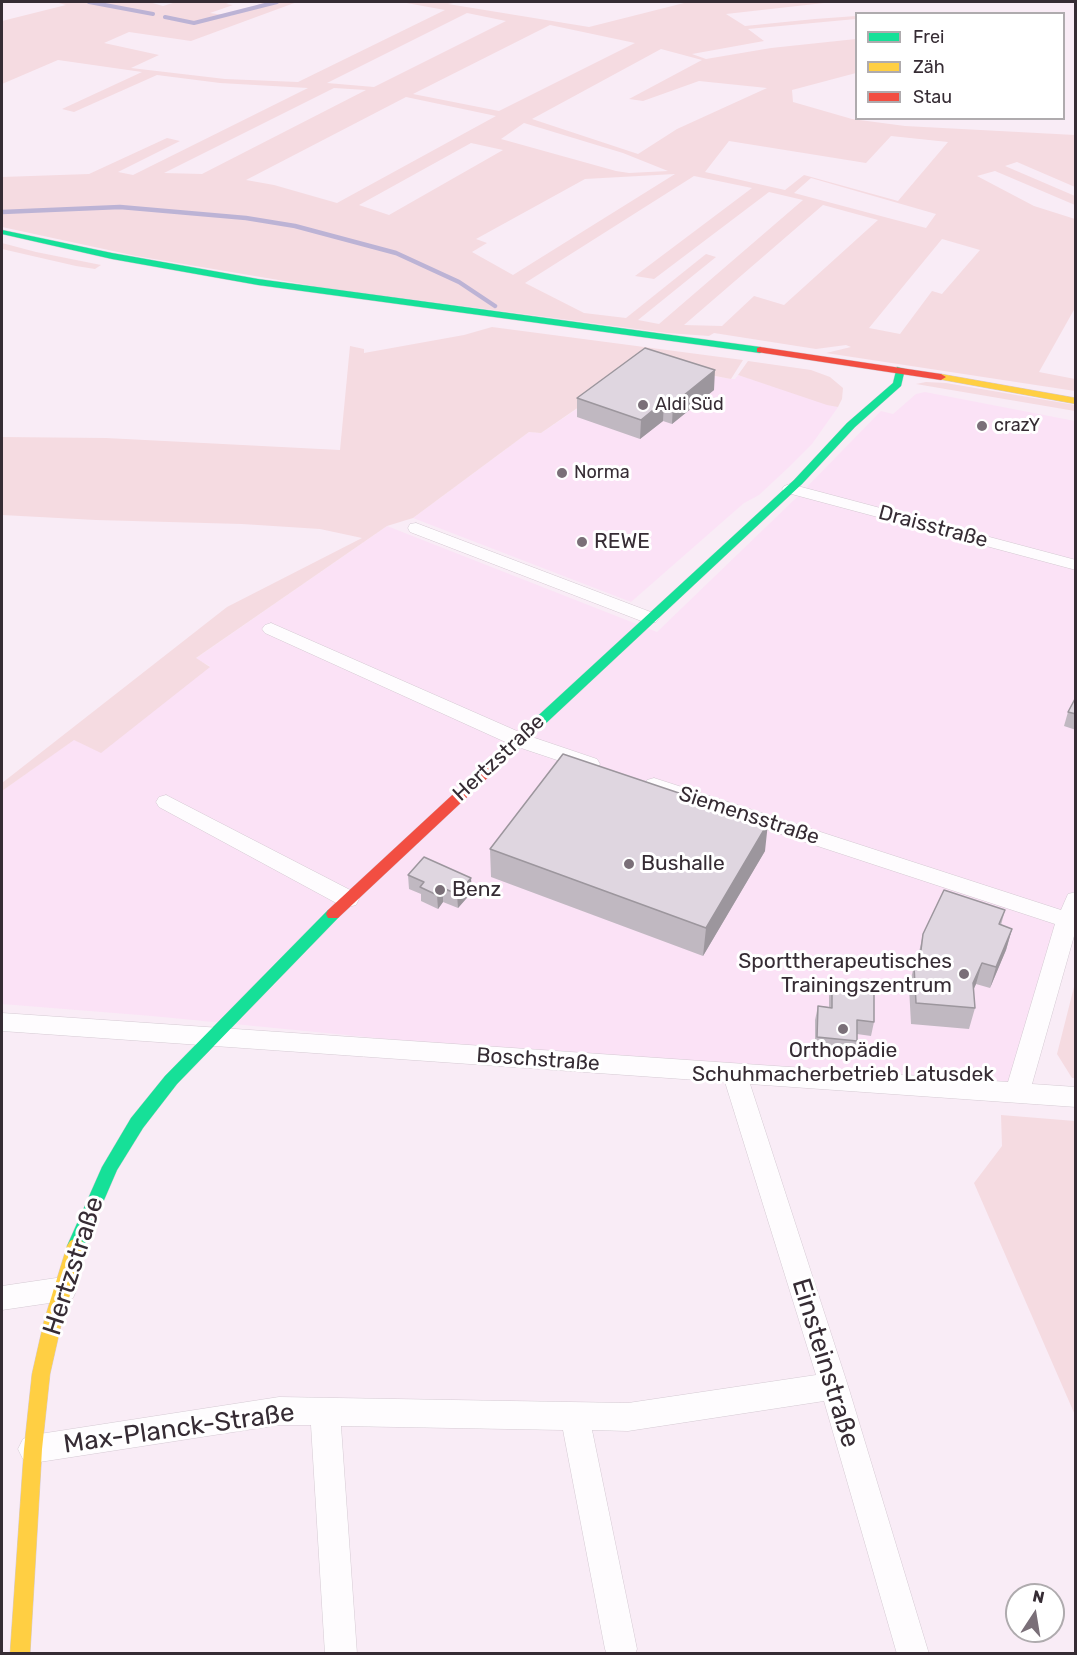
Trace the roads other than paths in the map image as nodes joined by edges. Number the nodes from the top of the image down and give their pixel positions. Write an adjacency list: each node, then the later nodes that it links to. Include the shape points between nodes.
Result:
1 (2, 232): 2 (street, via 258,282)
2 (810, 357): 3 (street); 4 (street)
3 (900, 369): 5 (street); 6 (street, Hertzstraße, via 898,384); 6 (street, Hertzstraße, via 873,384)
4 (846, 378)
5 (1076, 399)
6 (863, 413): 7 (street, Hertzstraße)
7 (790, 489): 9 (street, Draisstraße); 10 (street, Hertzstraße)
8 (416, 528): 10 (street)
9 (1076, 565)
10 (650, 618): 12 (street, Hertzstraße)
11 (271, 629): 12 (street)
12 (519, 740): 13 (street); 16 (street, Hertzstraße)
13 (610, 770)
14 (633, 778): 17 (street, Siemensstraße)
15 (166, 802): 16 (street)
16 (348, 899): 19 (street, Hertzstraße)
17 (1071, 910): 21 (street)
18 (2, 1022): 19 (street, Boschstraße)
19 (213, 1038): 20 (street, Boschstraße); 23 (street, Hertzstraße, via 137,1122 110,1167 79,1236)
20 (734, 1073): 21 (street, Boschstraße); 25 (street, Einsteinstraße)
21 (1017, 1094): 22 (street, Boschstraße)
22 (1076, 1097)
23 (63, 1289): 24 (street); 28 (street, Hertzstraße, via 41,1374)
24 (2, 1298)
25 (834, 1386): 27 (street, Max-Planck-Straße, via 628,1417); 32 (street, Einsteinstraße)
26 (325, 1412): 27 (street, Max-Planck-Straße); 28 (street, Max-Planck-Straße, via 279,1411); 31 (street, Max-Planck-Straße)
27 (576, 1416): 30 (street)
28 (33, 1449): 29 (street, Hertzstraße)
29 (14, 1641)
30 (621, 1649)
31 (341, 1653)
32 (913, 1653)

